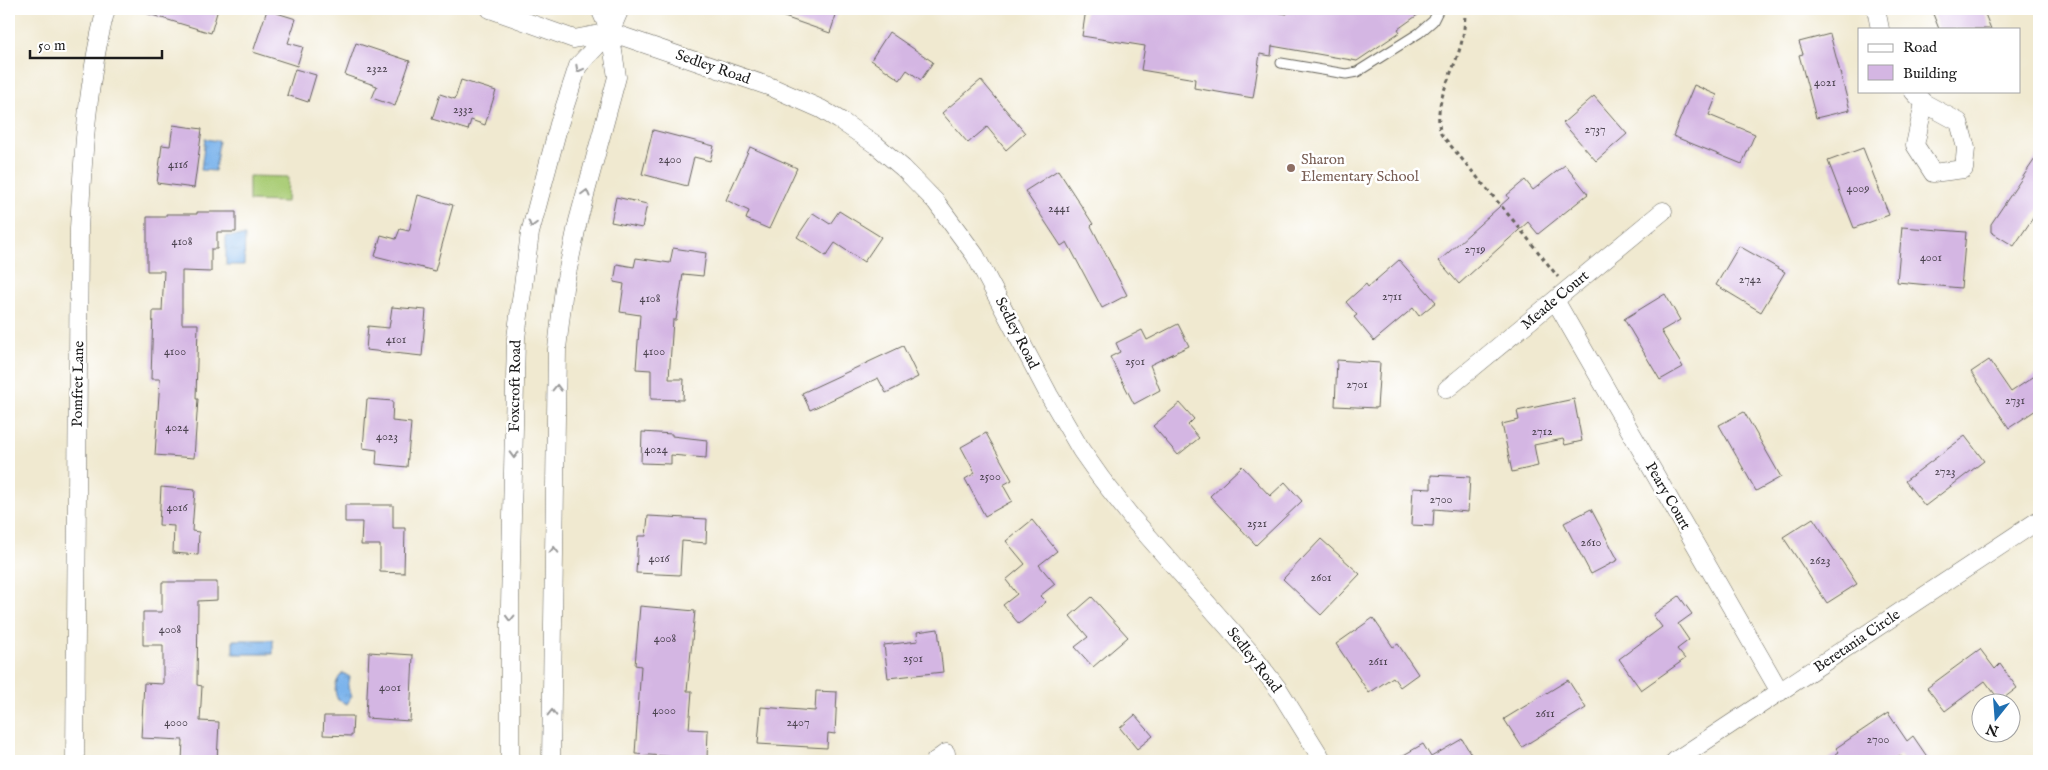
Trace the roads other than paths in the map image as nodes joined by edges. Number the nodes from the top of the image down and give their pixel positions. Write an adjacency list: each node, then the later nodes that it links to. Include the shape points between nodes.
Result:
1 (106, 9): 15 (street, Pomfret Lane, via 89,93 82,153)
2 (490, 9): 8 (street, Sedley Road, via 574,39)
3 (600, 9): 8 (street)
4 (620, 9): 8 (street, Foxcroft Road)
5 (1439, 9): 9 (lane, via 1433,21 1419,34 1357,72 1346,74)
6 (1876, 9): 7 (street)
7 (1880, 28)
8 (610, 32): 16 (street, Foxcroft Road, one-way to 16, via 578,66 530,233 516,338); 17 (street, one-way to 8, via 557,349 564,288 578,221 617,77); 18 (street, Sedley Road, via 771,87 821,109 876,145 910,175 936,202 975,255 1049,395 1100,477 1132,518 1249,650 1279,690)
9 (1281, 63)
10 (1663, 211): 11 (street, Meade Court)
11 (1562, 295): 12 (street, Meade Court); 14 (street, Peary Court)
12 (1447, 389)
13 (2039, 520): 14 (street, Beretania Circle)
14 (1780, 692): 19 (street, Beretania Circle)
15 (75, 761)
16 (510, 761)
17 (551, 761)
18 (1323, 761)
19 (1675, 761)

